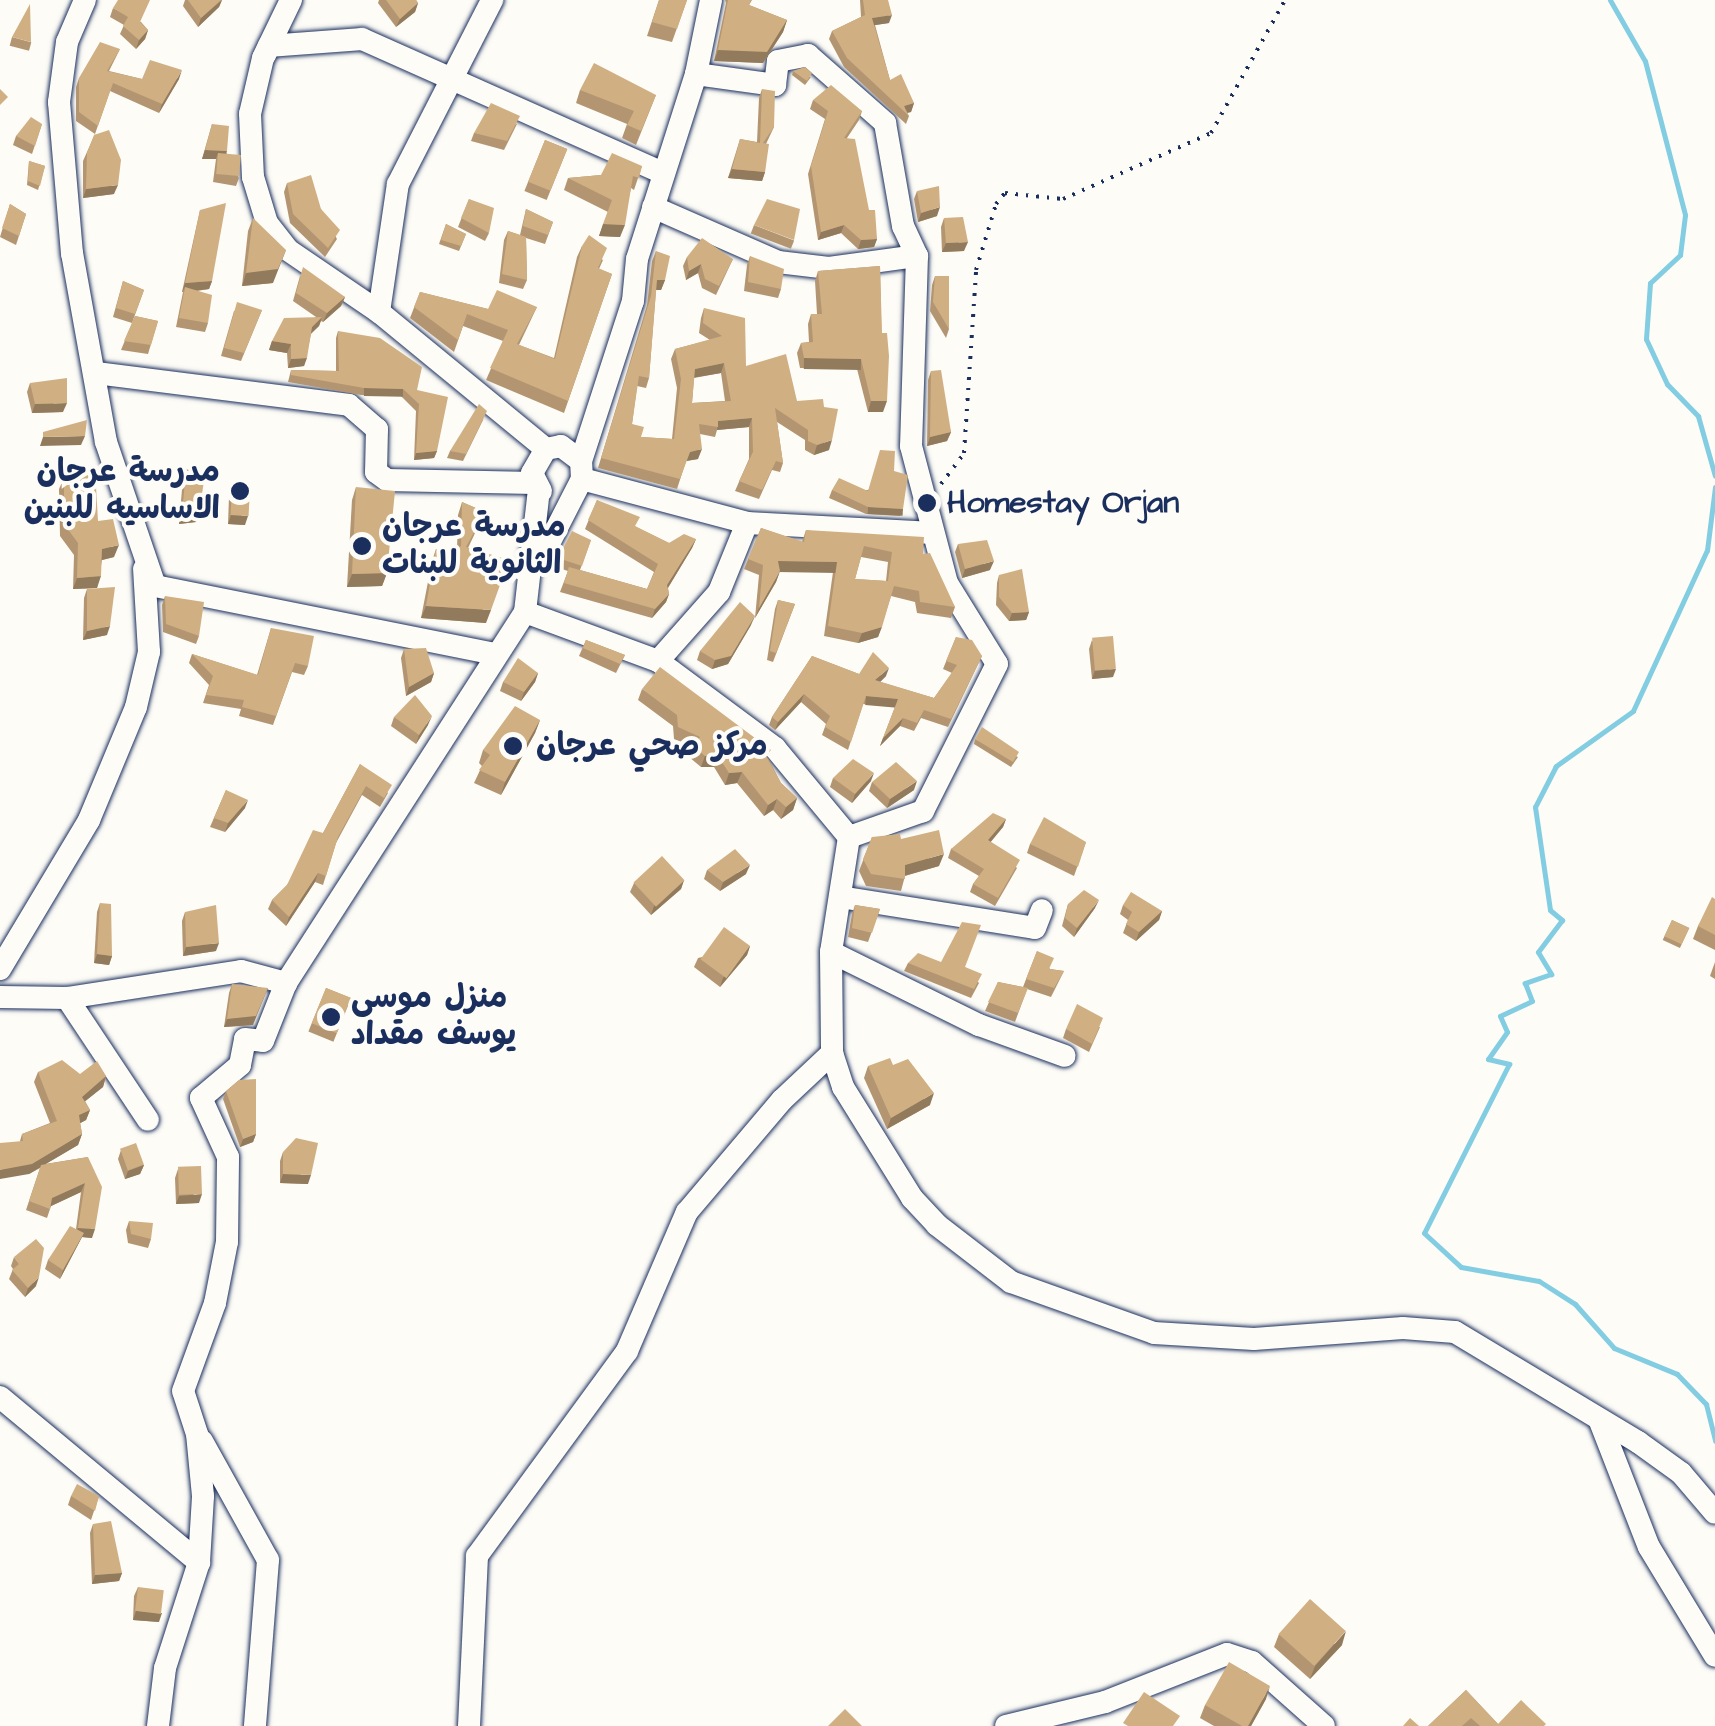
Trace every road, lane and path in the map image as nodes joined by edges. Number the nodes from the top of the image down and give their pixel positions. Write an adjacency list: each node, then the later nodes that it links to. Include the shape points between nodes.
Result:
1 (84, 0): 13 (street, via 67,42 58,102 82,326)
2 (291, 0): 6 (street)
3 (492, 0): 8 (street)
4 (711, 0): 7 (street)
5 (1285, 0): 17 (path, via 1211,133 1063,200 1006,192 996,204 976,270 964,452)
6 (263, 58): 8 (street, via 269,46 345,36); 12 (street, via 250,114 253,177 266,223 288,250)
7 (696, 74): 9 (street); 11 (street, via 775,85 778,61 808,55 885,123 903,226)
8 (449, 80): 9 (street); 12 (street, via 398,184)
9 (661, 172): 10 (street)
10 (652, 207): 11 (street, via 778,262 829,268); 15 (street, via 633,301)
11 (916, 256): 17 (street, via 911,446)
12 (379, 312): 14 (street)
13 (96, 373): 16 (street, via 349,404 377,429 376,472 387,480); 20 (street, via 117,483)
14 (546, 449): 15 (street, via 562,446); 16 (street, via 533,464)
15 (577, 478): 16 (street); 18 (street); 21 (street)
16 (536, 486): 21 (street)
17 (926, 504): 19 (street)
18 (746, 523): 19 (street); 24 (street, via 718,592)
19 (929, 533): 25 (street, via 966,623 993,654 992,682 922,811)
20 (143, 554): 23 (street, via 155,586); 29 (street, via 149,652 136,707 89,820)
21 (534, 576): 22 (street)
22 (526, 612): 23 (street); 24 (street)
23 (496, 654): 30 (street)
24 (658, 661): 25 (street, via 775,748)
25 (849, 836): 26 (street)
26 (840, 898): 27 (street, via 1035,928); 28 (street)
27 (1042, 910)
28 (831, 952): 33 (street); 34 (street, via 979,1024)
29 (0, 969)
30 (286, 983): 32 (street, via 240,971); 38 (street, via 263,1041 245,1039 240,1065 202,1098 228,1157 227,1242 215,1303 184,1391)
31 (0, 997): 32 (street)
32 (67, 998): 35 (street)
33 (832, 1053): 37 (street, via 843,1087 912,1198 936,1225 1011,1282 1154,1333 1254,1339 1403,1328 1455,1332); 44 (street, via 782,1100 687,1212 627,1351 477,1556)
34 (1066, 1056)
35 (148, 1120)
36 (0, 1396): 40 (street)
37 (1598, 1419): 39 (street, via 1682,1474); 41 (street, via 1649,1547)
38 (198, 1434): 40 (street); 43 (street, via 268,1560)
39 (1715, 1514)
40 (199, 1562): 42 (street, via 165,1668)
41 (1715, 1656)
42 (158, 1726)
43 (255, 1726)
44 (469, 1726)
45 (1006, 1726): 46 (street, via 1105,1702 1226,1654 1252,1662)
46 (1324, 1726)

